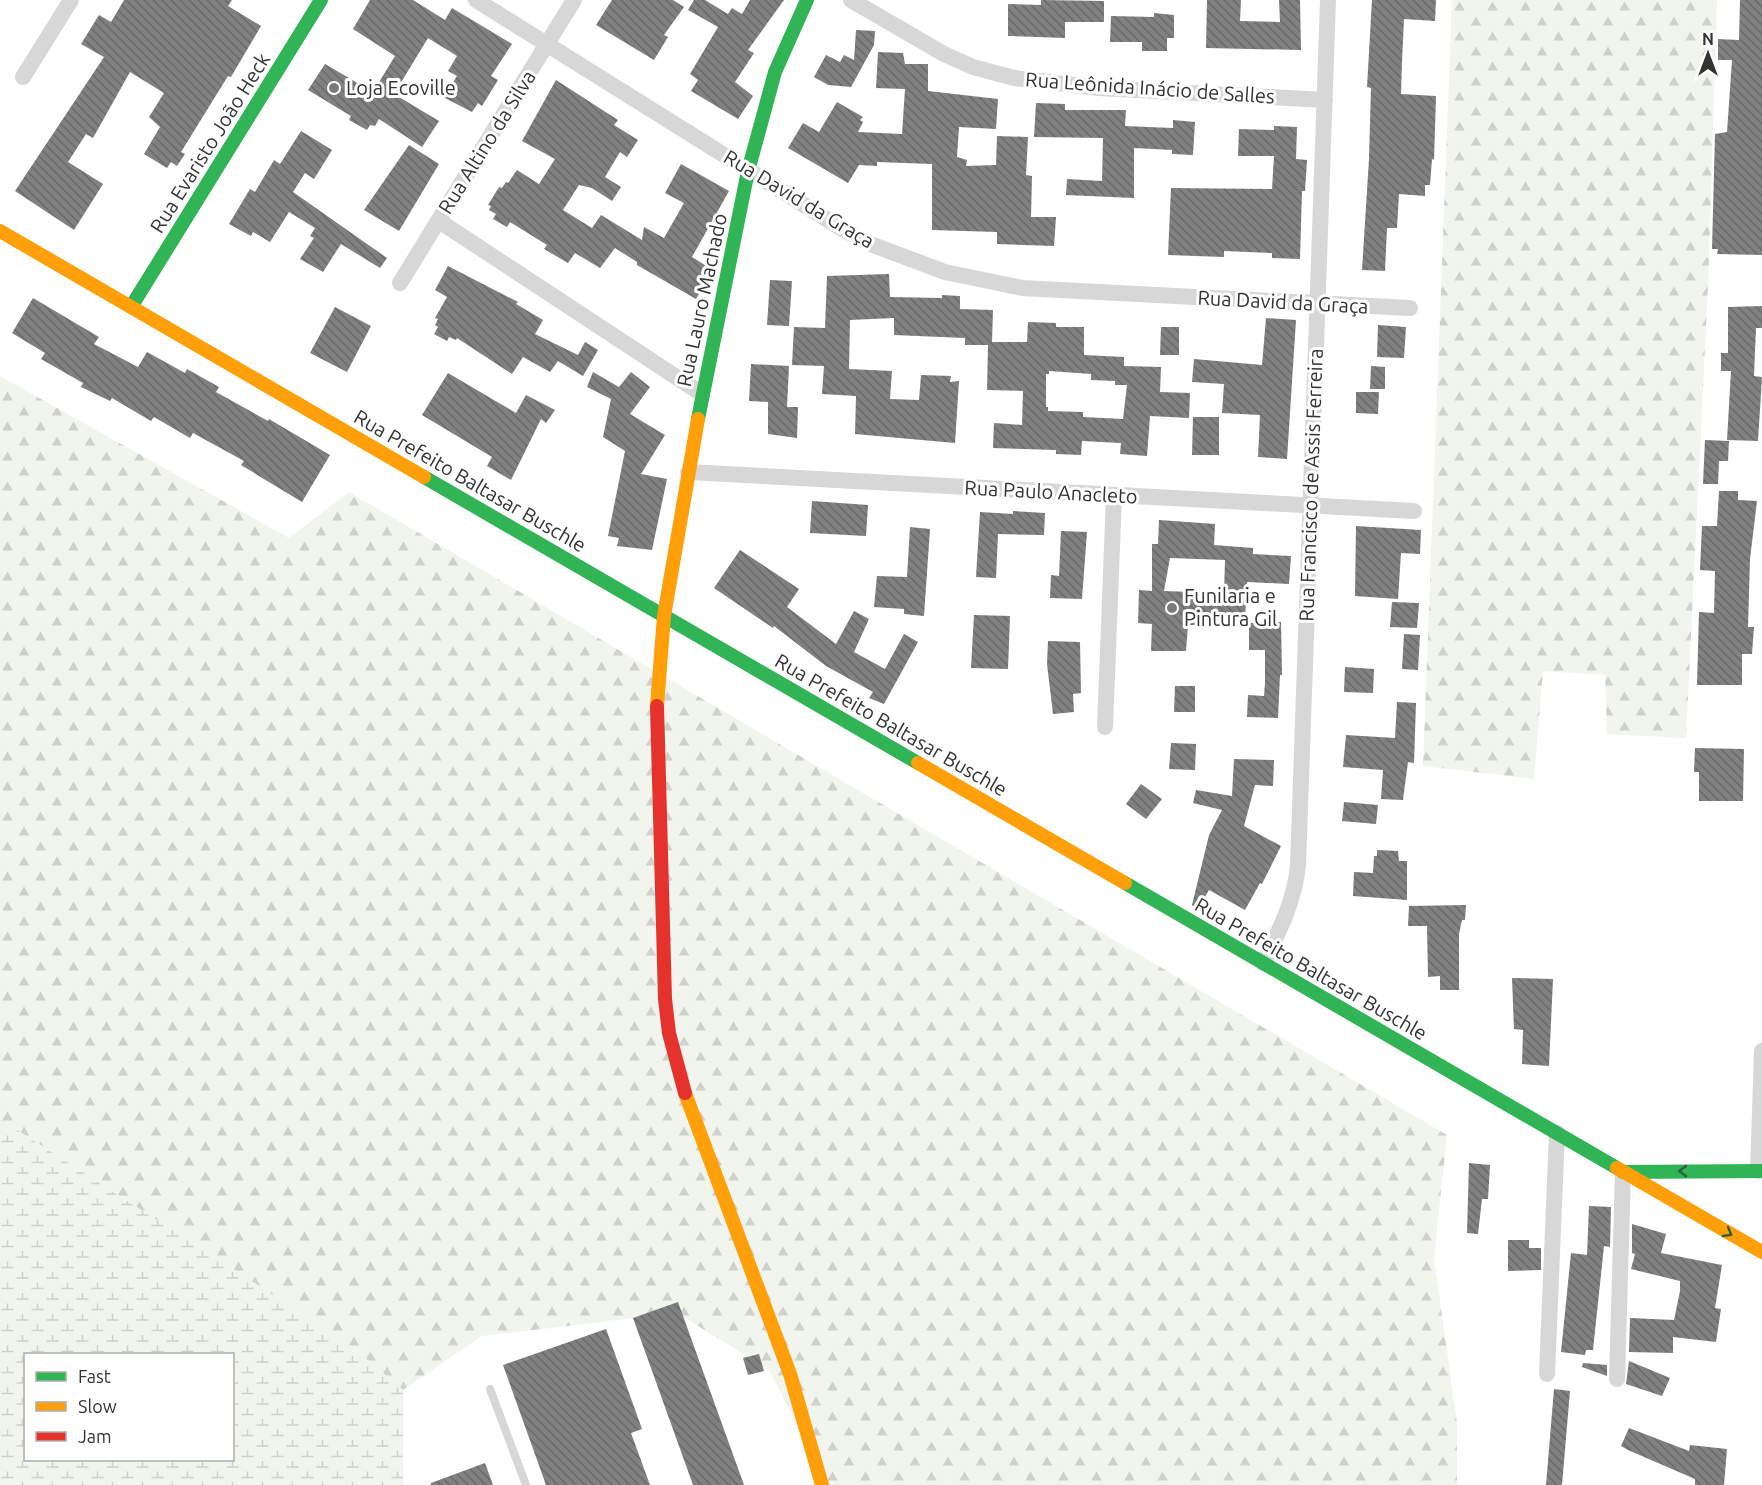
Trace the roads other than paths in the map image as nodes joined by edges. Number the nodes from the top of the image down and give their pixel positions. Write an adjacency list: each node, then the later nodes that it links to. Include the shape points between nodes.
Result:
1 (71, 0): 9 (street)
2 (321, 0): 16 (main road, Rua Evaristo João Heck)
3 (476, 0): 8 (street, Rua David da Graça)
4 (574, 0): 8 (street, Rua Altino da Silva)
5 (807, 0): 11 (main road, Rua Lauro Machado, via 775,72)
6 (851, 0): 10 (street, Rua Leônida Inácio de Salles, via 944,54 1014,78 1098,88)
7 (1328, 0): 10 (street, Rua Francisco de Assis Ferreira)
8 (547, 45): 11 (street, Rua David da Graça); 12 (street, Rua Altino da Silva)
9 (23, 77)
10 (1324, 100): 15 (street, Rua Francisco de Assis Ferreira)
11 (748, 171): 15 (street, Rua David da Graça, via 873,244 945,272 981,281 1071,292); 18 (main road, Rua Lauro Machado)
12 (439, 221): 14 (street, Rua Altino da Silva); 18 (street)
13 (0, 231): 16 (main road, Rua Prefeito Baltasar Buschle)
14 (400, 284)
15 (1318, 303): 17 (street, Rua David da Graça); 21 (street, Rua Francisco de Assis Ferreira)
16 (131, 307): 23 (main road, Rua Prefeito Baltasar Buschle)
17 (1410, 308)
18 (702, 394): 19 (main road, Rua Lauro Machado)
19 (688, 472): 20 (street, Rua Paulo Anacleto); 23 (main road, Rua Lauro Machado)
20 (1114, 495): 21 (street, Rua Paulo Anacleto); 24 (street)
21 (1310, 506): 22 (street, Rua Paulo Anacleto); 25 (street, Rua Francisco de Assis Ferreira, via 1297,875 1287,915)
22 (1414, 511)
23 (664, 616): 25 (main road, Rua Prefeito Baltasar Buschle); 37 (main road, Rua Lauro Machado, via 657,699 669,1033 686,1095 790,1374)
24 (1105, 727)
25 (1263, 963): 27 (main road, Rua Prefeito Baltasar Buschle)
26 (1762, 1051): 29 (street)
27 (1557, 1133): 30 (main road, Rua Prefeito Baltasar Buschle); 33 (street)
28 (1715, 1171): 29 (main road); 30 (main road, one-way to 30); 31 (main road, via 1694,1187)
29 (1760, 1171)
30 (1623, 1172): 31 (main road, Rua Prefeito Baltasar Buschle); 34 (street)
31 (1695, 1213): 32 (main road, Rua Prefeito Baltasar Buschle, one-way to 32)
32 (1762, 1252)
33 (1547, 1374)
34 (1617, 1378)
35 (490, 1389): 36 (lane)
36 (526, 1485)
37 (822, 1485)

